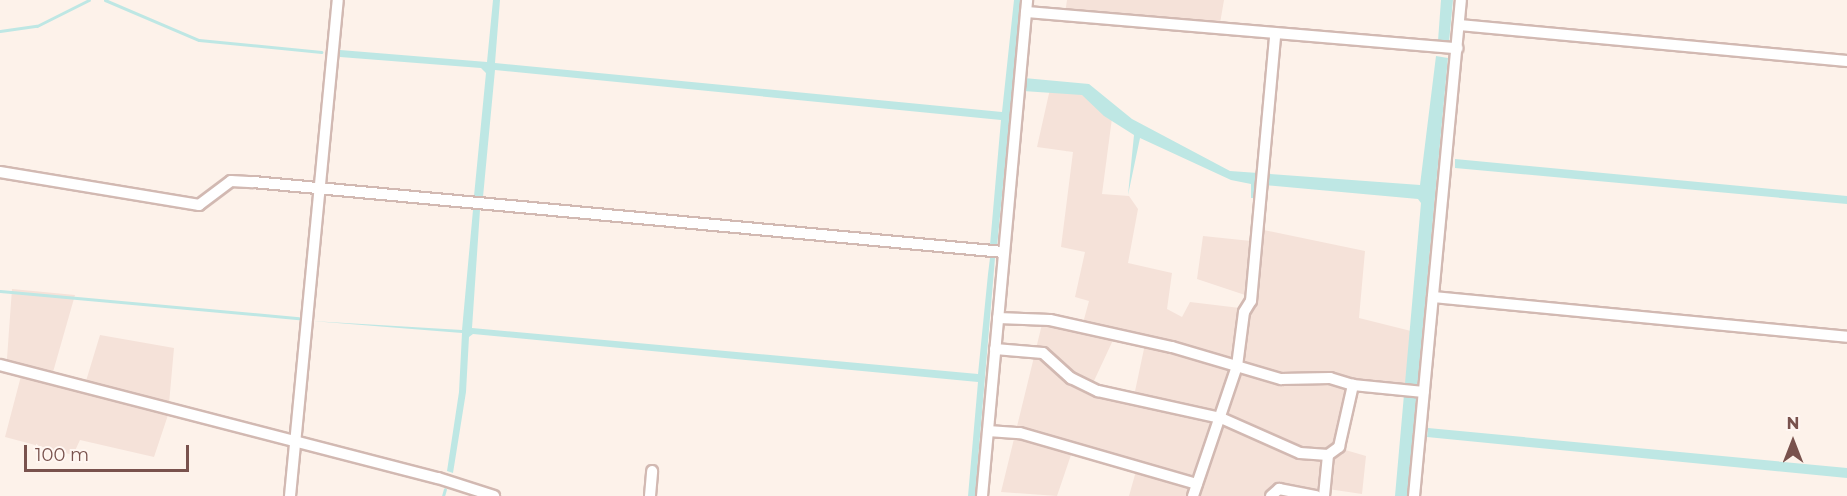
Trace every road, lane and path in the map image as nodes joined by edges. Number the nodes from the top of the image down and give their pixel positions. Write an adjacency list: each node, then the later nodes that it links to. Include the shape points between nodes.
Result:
1 (338, 0): 10 (street)
2 (1027, 0): 4 (street)
3 (1461, 0): 5 (street)
4 (1026, 12): 6 (street); 11 (street)
5 (1459, 25): 7 (street); 8 (street)
6 (1275, 35): 7 (street); 17 (street, via 1251,301 1244,312)
7 (1448, 48): 12 (street, via 1446,162)
8 (1847, 61)
9 (0, 172): 10 (street, via 200,205 231,181)
10 (319, 188): 11 (street); 22 (street)
11 (1004, 252): 13 (street)
12 (1433, 297): 14 (street); 19 (street)
13 (998, 318): 15 (street); 17 (street, via 1050,320)
14 (1847, 337)
15 (995, 349): 20 (street, via 1043,353 1071,378 1098,391); 21 (street)
16 (0, 365): 22 (street)
17 (1237, 366): 18 (street, via 1281,379 1330,378); 20 (street)
18 (1353, 384): 19 (street); 23 (street, via 1339,447)
19 (1420, 391): 36 (street)
20 (1221, 418): 23 (street, via 1300,453); 25 (street)
21 (988, 431): 25 (street, via 1020,433); 31 (street)
22 (295, 441): 26 (street); 27 (street)
23 (1328, 455): 35 (street)
24 (652, 471): 30 (street)
25 (1197, 484): 32 (street)
26 (459, 485): 28 (street); 29 (street)
27 (290, 496)
28 (455, 496)
29 (494, 496)
30 (650, 496)
31 (982, 496)
32 (1193, 496)
33 (1271, 496): 34 (street, via 1279,489)
34 (1316, 496)
35 (1324, 496)
36 (1414, 496)

